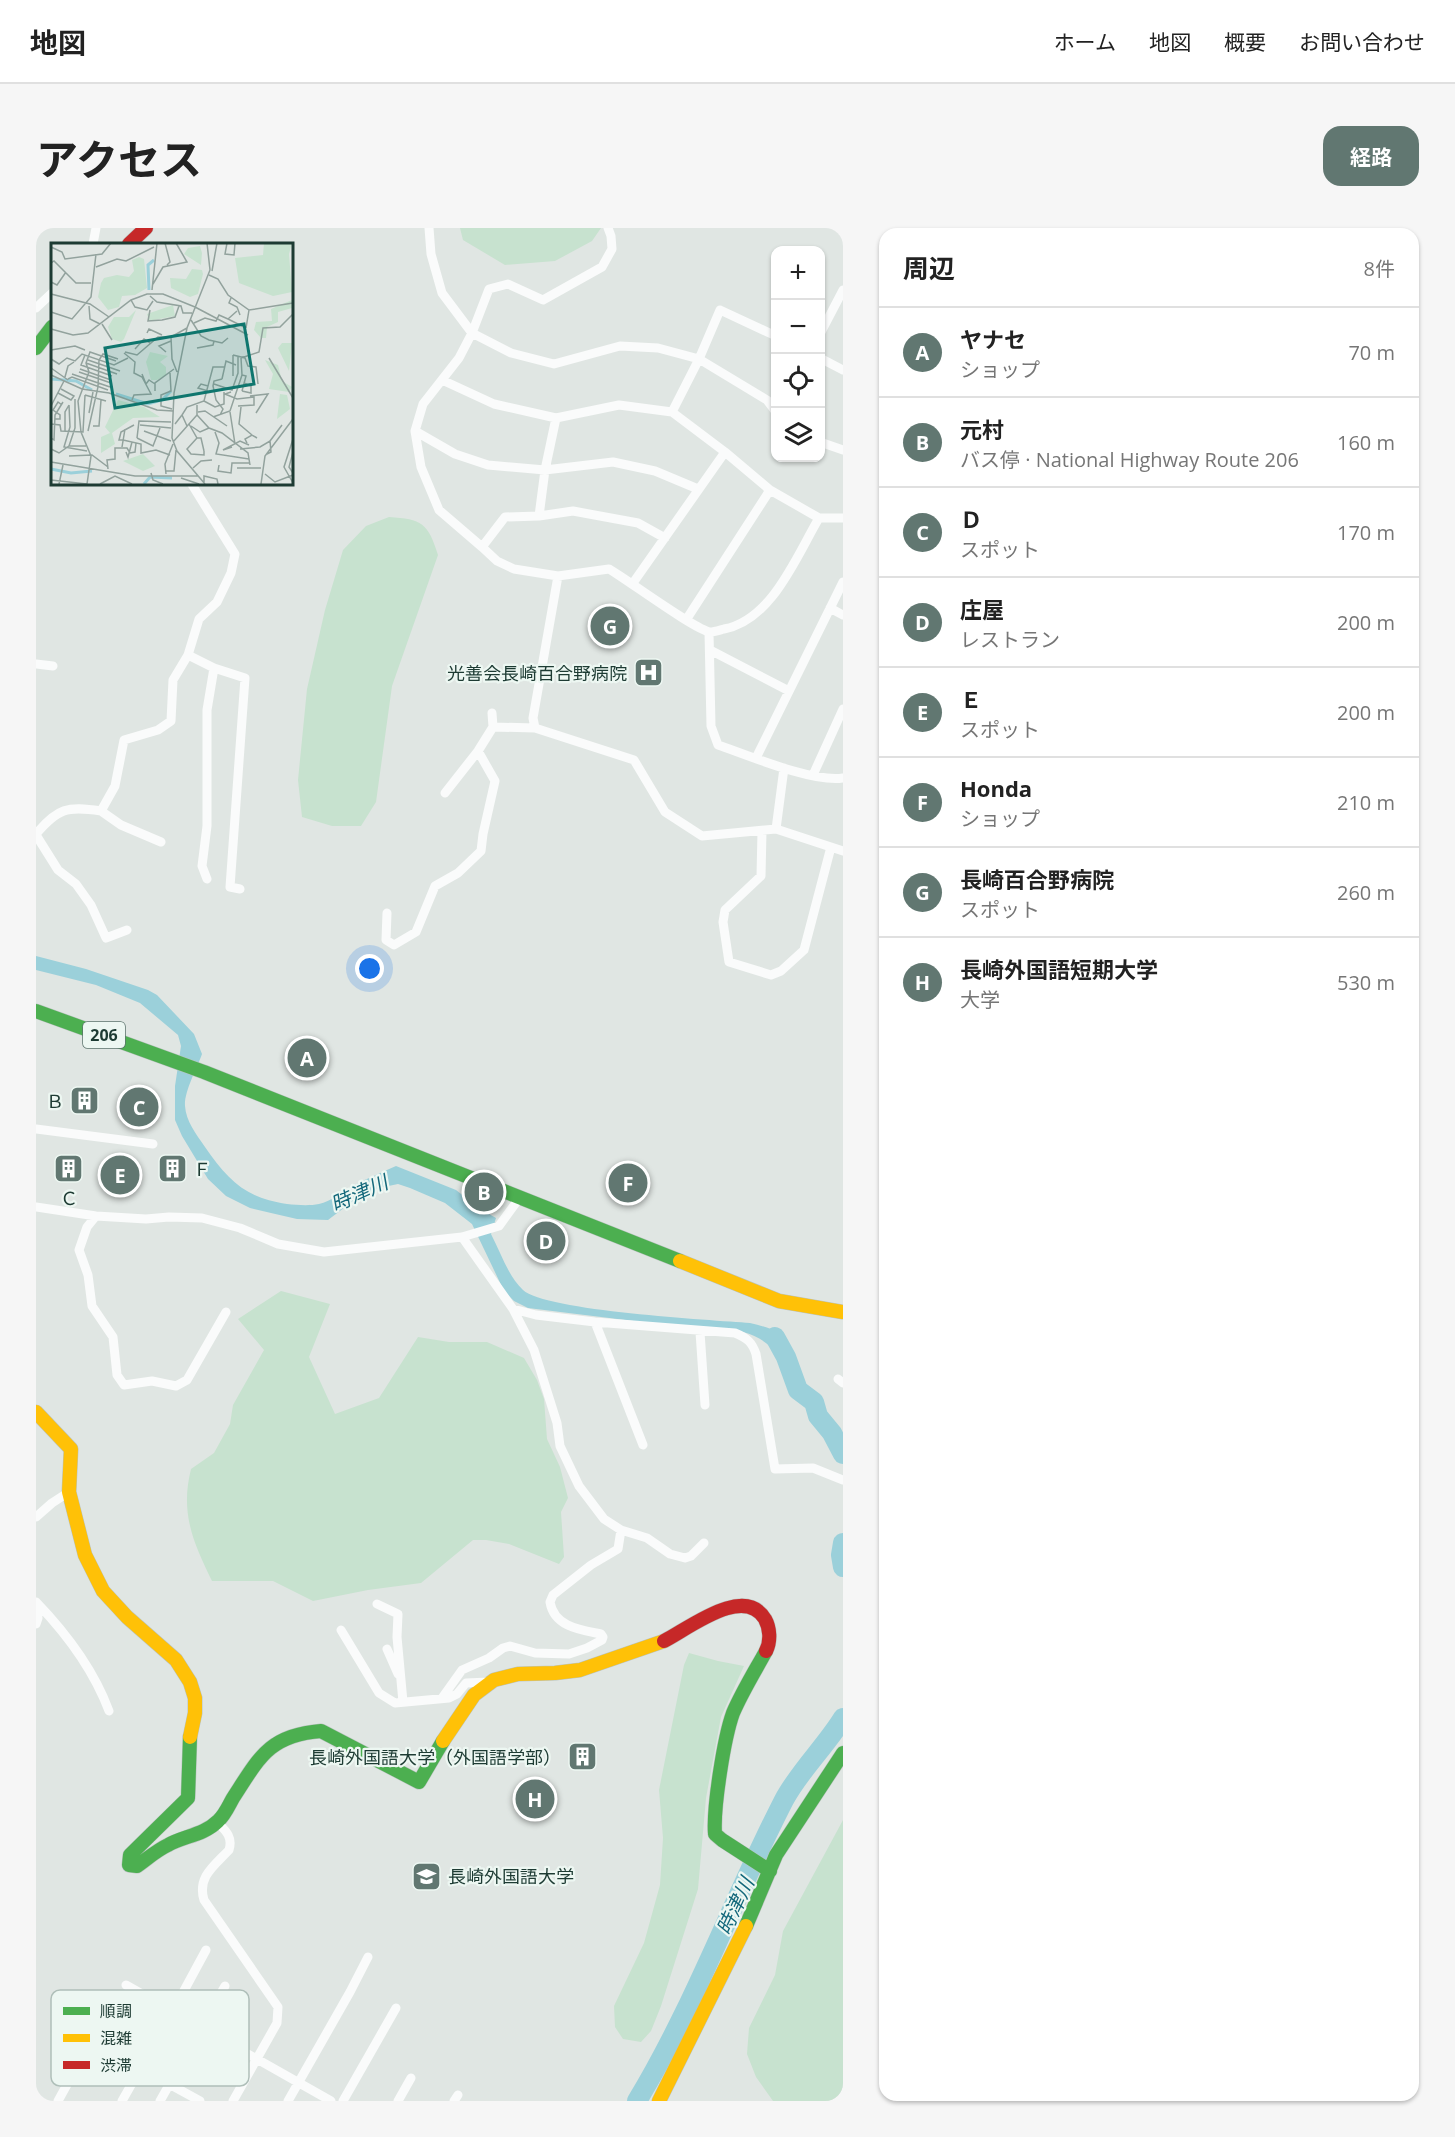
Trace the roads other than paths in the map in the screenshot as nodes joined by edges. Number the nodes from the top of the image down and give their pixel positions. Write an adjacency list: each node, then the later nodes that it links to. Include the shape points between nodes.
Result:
1 (96, 228): 6 (street)
2 (135, 228): 7 (main road)
3 (146, 228): 8 (main road)
4 (429, 228): 16 (street, via 431,254 442,292)
5 (608, 228): 16 (street, via 612,249 602,267 543,300 508,284 489,289)
6 (93, 243)
7 (119, 243)
8 (130, 243)
9 (843, 290): 13 (street)
10 (51, 294): 11 (street)
11 (36, 308)
12 (51, 315): 15 (main road)
13 (825, 324)
14 (51, 328): 18 (main road)
15 (36, 333)
16 (472, 333): 19 (street, via 511,353 554,364 620,346 658,348); 22 (street)
17 (771, 334): 19 (street, via 720,310)
18 (36, 348)
19 (699, 359): 23 (street, via 767,400); 24 (street)
20 (825, 361): 21 (street)
21 (843, 370)
22 (442, 380): 25 (street, via 494,404); 26 (street, via 423,404)
23 (773, 408)
24 (672, 412): 25 (street, via 619,405); 29 (street)
25 (556, 418): 30 (street)
26 (415, 431): 30 (street, via 455,454 488,465); 38 (street, via 421,467 439,510)
27 (825, 444): 28 (street)
28 (843, 450)
29 (725, 452): 32 (street); 33 (street)
30 (545, 470): 32 (street, via 613,462 655,471); 34 (street)
31 (192, 484): 47 (street, via 235,554 231,573 217,602 200,619)
32 (698, 489): 37 (street)
33 (770, 490): 35 (street); 44 (street)
34 (539, 516): 37 (street, via 573,512 638,523); 38 (street, via 506,518)
35 (819, 518): 36 (street); 45 (street, via 765,606 738,626)
36 (843, 518)
37 (665, 538): 41 (street)
38 (482, 548): 39 (street, via 514,569)
39 (558, 576): 41 (street, via 609,569); 55 (street, via 533,718)
40 (843, 582): 42 (street)
41 (633, 584): 44 (street)
42 (830, 608): 43 (street); 51 (street)
43 (843, 615)
44 (686, 620): 45 (street)
45 (709, 632): 46 (street)
46 (710, 650): 51 (street); 57 (street, via 711,726 718,745)
47 (188, 655): 50 (street); 62 (street, via 173,681 171,721 158,730 124,740 115,786)
48 (36, 664): 49 (street)
49 (53, 666)
50 (214, 668): 69 (street, via 207,710 207,826 202,866); 70 (street, via 245,678 230,887)
51 (789, 691): 57 (street)
52 (843, 709): 59 (street)
53 (492, 713): 54 (street)
54 (493, 727): 55 (street); 56 (street)
55 (535, 729): 64 (street, via 634,760 665,812 702,836)
56 (478, 752): 61 (street); 71 (street, via 495,781 481,851 458,873 435,886 416,932 394,945 386,940)
57 (756, 758): 58 (street)
58 (784, 768): 59 (street); 63 (street)
59 (813, 775): 60 (street)
60 (843, 778)
61 (445, 793)
62 (101, 811): 65 (street, via 75,807 51,816); 66 (street, via 121,825)
63 (776, 830): 64 (street); 67 (street)
64 (762, 831): 67 (street, via 760,876 725,910 723,922 729,962 771,975 804,950)
65 (36, 835): 72 (street, via 58,870 76,884 91,905 106,938)
66 (161, 842)
67 (831, 847): 68 (street)
68 (843, 851)
69 (207, 879)
70 (240, 889)
71 (387, 913)
72 (127, 930)
73 (36, 1011): 76 (main road, 206, via 173,1060)
74 (36, 1129): 75 (street)
75 (153, 1144)
76 (520, 1197): 79 (street, via 499,1226); 82 (main road, 206, via 779,1301)
77 (36, 1207): 78 (street)
78 (96, 1216): 79 (street, via 202,1218 278,1244 324,1252); 81 (street, via 87,1227 79,1250 88,1275 92,1306 113,1337 117,1375 124,1385 152,1381 176,1386 187,1380)
79 (462, 1237): 80 (street)
80 (513, 1309): 83 (street); 93 (street, via 534,1350 557,1423 560,1446 579,1486 604,1520)
81 (226, 1312)
82 (843, 1312)
83 (595, 1322): 84 (street); 87 (street)
84 (700, 1332): 85 (street); 88 (street, via 735,1333 752,1344 775,1470 813,1468)
85 (705, 1405)
86 (36, 1412): 89 (main road, via 71,1449)
87 (642, 1445)
88 (842, 1479)
89 (69, 1491): 91 (street); 106 (main road, via 85,1555 103,1591 176,1660 195,1698 188,1745 188,1798 130,1855 129,1865 137,1866 167,1845 193,1837)
90 (36, 1503): 91 (street)
91 (46, 1508): 92 (street)
92 (36, 1517)
93 (621, 1530): 94 (street, via 647,1538 670,1554 685,1558); 102 (street, via 618,1549 553,1595 550,1602 560,1621 602,1634 602,1640 569,1654 503,1648 462,1670)
94 (704, 1543)
95 (36, 1604): 97 (street); 104 (street, via 54,1620 100,1687)
96 (377, 1604): 100 (street, via 401,1612 397,1637)
97 (36, 1624)
98 (341, 1630): 103 (street, via 379,1693 395,1703)
99 (387, 1649): 100 (street)
100 (400, 1678): 103 (street)
101 (491, 1682): 102 (street, via 466,1683 457,1694); 106 (main road, via 467,1704 419,1782 321,1731 308,1731 271,1745); 107 (main road, via 523,1672 578,1671 665,1642 728,1607 755,1609 767,1623 770,1639 733,1714 714,1823 715,1834)
102 (442, 1698): 103 (street)
103 (403, 1702)
104 (109, 1711)
105 (843, 1753): 107 (main road, via 776,1855)
106 (217, 1822): 117 (street, via 227,1832 230,1845 205,1875 204,1900 278,2007 277,2024)
107 (771, 1871): 135 (main road)
108 (206, 1950): 113 (street)
109 (368, 1957): 120 (street)
110 (126, 1985): 112 (street)
111 (225, 1986): 114 (street)
112 (135, 1990)
113 (185, 1990)
114 (223, 1990)
115 (396, 2008): 133 (street)
116 (249, 2054): 117 (street)
117 (256, 2058): 118 (street); 120 (street)
118 (249, 2071)
119 (411, 2078): 134 (street)
120 (298, 2084): 131 (street); 132 (street)
121 (66, 2086): 126 (street)
122 (130, 2086): 127 (street)
123 (168, 2086): 128 (street)
124 (173, 2086): 129 (street)
125 (241, 2086): 130 (street)
126 (58, 2101)
127 (122, 2101)
128 (160, 2101)
129 (200, 2101)
130 (233, 2101)
131 (288, 2101)
132 (331, 2101)
133 (343, 2101)
134 (398, 2101)
135 (659, 2101)

